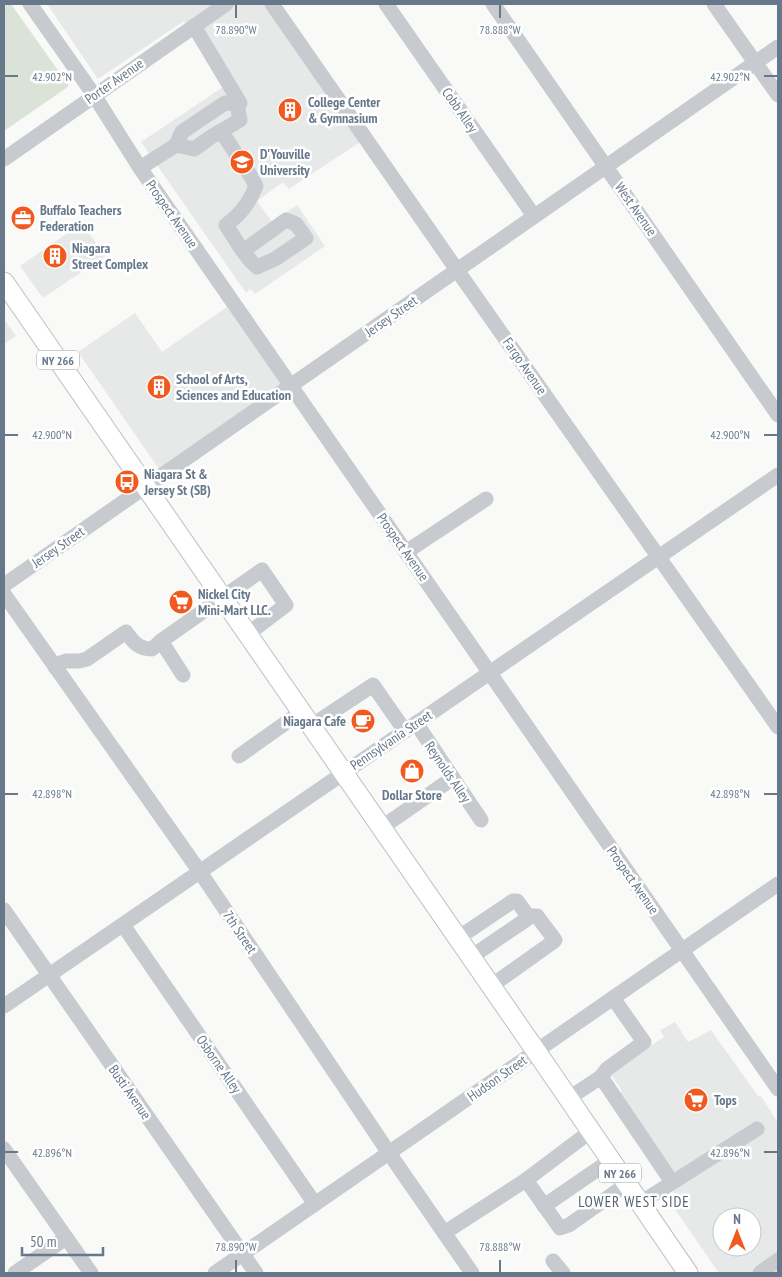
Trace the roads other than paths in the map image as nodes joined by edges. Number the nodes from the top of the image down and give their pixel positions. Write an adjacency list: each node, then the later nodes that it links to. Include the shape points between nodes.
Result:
1 (30, 4): 10 (street, Prospect Avenue)
2 (226, 4): 7 (street, Porter Avenue)
3 (272, 4): 20 (street, Fargo Avenue)
4 (386, 4): 18 (street, Cobb Alley)
5 (493, 4): 16 (street, West Avenue)
6 (714, 4): 9 (street)
7 (194, 26): 10 (street, Porter Avenue); 12 (street, via 240,103)
8 (778, 47): 9 (street, Jersey Street)
9 (756, 62): 11 (street); 16 (street, Jersey Street)
10 (94, 95): 15 (street, Porter Avenue); 17 (street, Prospect Avenue)
11 (778, 95)
12 (237, 104): 13 (street, via 240,120); 14 (street, via 225,103 182,132)
13 (222, 131): 14 (street, via 194,149); 19 (street, via 256,186 251,200 226,225)
14 (176, 145): 17 (street)
15 (4, 159)
16 (606, 166): 18 (street, Jersey Street); 23 (street, West Avenue)
17 (140, 168): 22 (street, Prospect Avenue)
18 (534, 216): 20 (street, Jersey Street)
19 (243, 251)
20 (457, 270): 22 (street, Jersey Street); 28 (street, Fargo Avenue)
21 (4, 282): 25 (main road, NY 266)
22 (290, 385): 25 (street, Jersey Street); 27 (street, Prospect Avenue)
23 (778, 415)
24 (778, 475): 28 (street, Pennsylvania Street)
25 (145, 486): 29 (street, Jersey Street); 31 (main road, NY 266)
26 (486, 499): 27 (street)
27 (406, 552): 35 (street, Prospect Avenue)
28 (658, 557): 35 (street, Pennsylvania Street); 38 (street, Fargo Avenue)
29 (4, 585)
30 (4, 594): 34 (street, 7th Street)
31 (223, 597): 32 (main road, NY 266); 32 (street, via 262,570 286,605); 33 (street)
32 (248, 634): 37 (main road, NY 266)
33 (162, 641): 34 (street, via 152,649 141,647 126,632 87,659 66,661); 36 (street)
34 (55, 667): 45 (street, 7th Street)
35 (490, 673): 39 (street, Pennsylvania Street); 51 (street, Prospect Avenue)
36 (184, 675)
37 (306, 719): 39 (street, Reynolds Alley, via 373,685); 40 (street); 41 (main road, NY 266)
38 (777, 724)
39 (410, 727): 41 (street, Pennsylvania Street); 42 (street, Reynolds Alley)
40 (239, 756)
41 (343, 773): 44 (main road, NY 266); 45 (street, Pennsylvania Street)
42 (453, 778): 43 (street, Reynolds Alley); 44 (street)
43 (481, 820)
44 (381, 828): 50 (main road, NY 266)
45 (200, 872): 49 (street, Pennsylvania Street); 64 (street, 7th Street)
46 (778, 884): 51 (street, Hudson Street)
47 (4, 910): 53 (street, Busti Avenue)
48 (528, 918): 50 (street, via 517,901 513,901); 52 (street); 54 (street, via 537,916 555,940)
49 (123, 925): 53 (street, Pennsylvania Street); 70 (street, Osborne Alley)
50 (458, 938): 52 (main road, NY 266)
51 (682, 951): 55 (street, Hudson Street); 59 (street, Prospect Avenue)
52 (471, 956): 54 (main road, NY 266)
53 (49, 975): 56 (street, Pennsylvania Street); 74 (street, Busti Avenue)
54 (492, 986): 57 (main road, NY 266)
55 (613, 998): 57 (street, Hudson Street); 58 (street, via 644,1042)
56 (4, 1006)
57 (536, 1051): 60 (main road, NY 266); 64 (street, Hudson Street)
58 (601, 1077): 60 (street); 67 (street)
59 (778, 1090)
60 (569, 1098): 62 (main road, NY 266)
61 (757, 1129): 67 (street)
62 (591, 1131): 65 (main road, NY 266); 66 (street)
63 (4, 1149): 73 (street)
64 (389, 1153): 70 (street, Hudson Street); 72 (street, 7th Street)
65 (611, 1160): 68 (main road, NY 266); 71 (street)
66 (526, 1180): 71 (street); 72 (street)
67 (672, 1182): 69 (street)
68 (627, 1184): 69 (main road, NY 266); 71 (street, via 560,1228)
69 (640, 1203): 83 (main road, NY 266)
70 (315, 1204): 74 (street, Hudson Street)
71 (544, 1206)
72 (444, 1233): 81 (street, 7th Street)
73 (66, 1238): 77 (street); 78 (street)
74 (243, 1254): 79 (street, Hudson Street); 80 (street, Busti Avenue)
75 (778, 1260): 84 (street)
76 (553, 1261): 82 (street)
77 (15, 1273)
78 (91, 1273)
79 (215, 1273)
80 (256, 1273)
81 (472, 1273)
82 (562, 1273)
83 (688, 1273)
84 (760, 1273)

